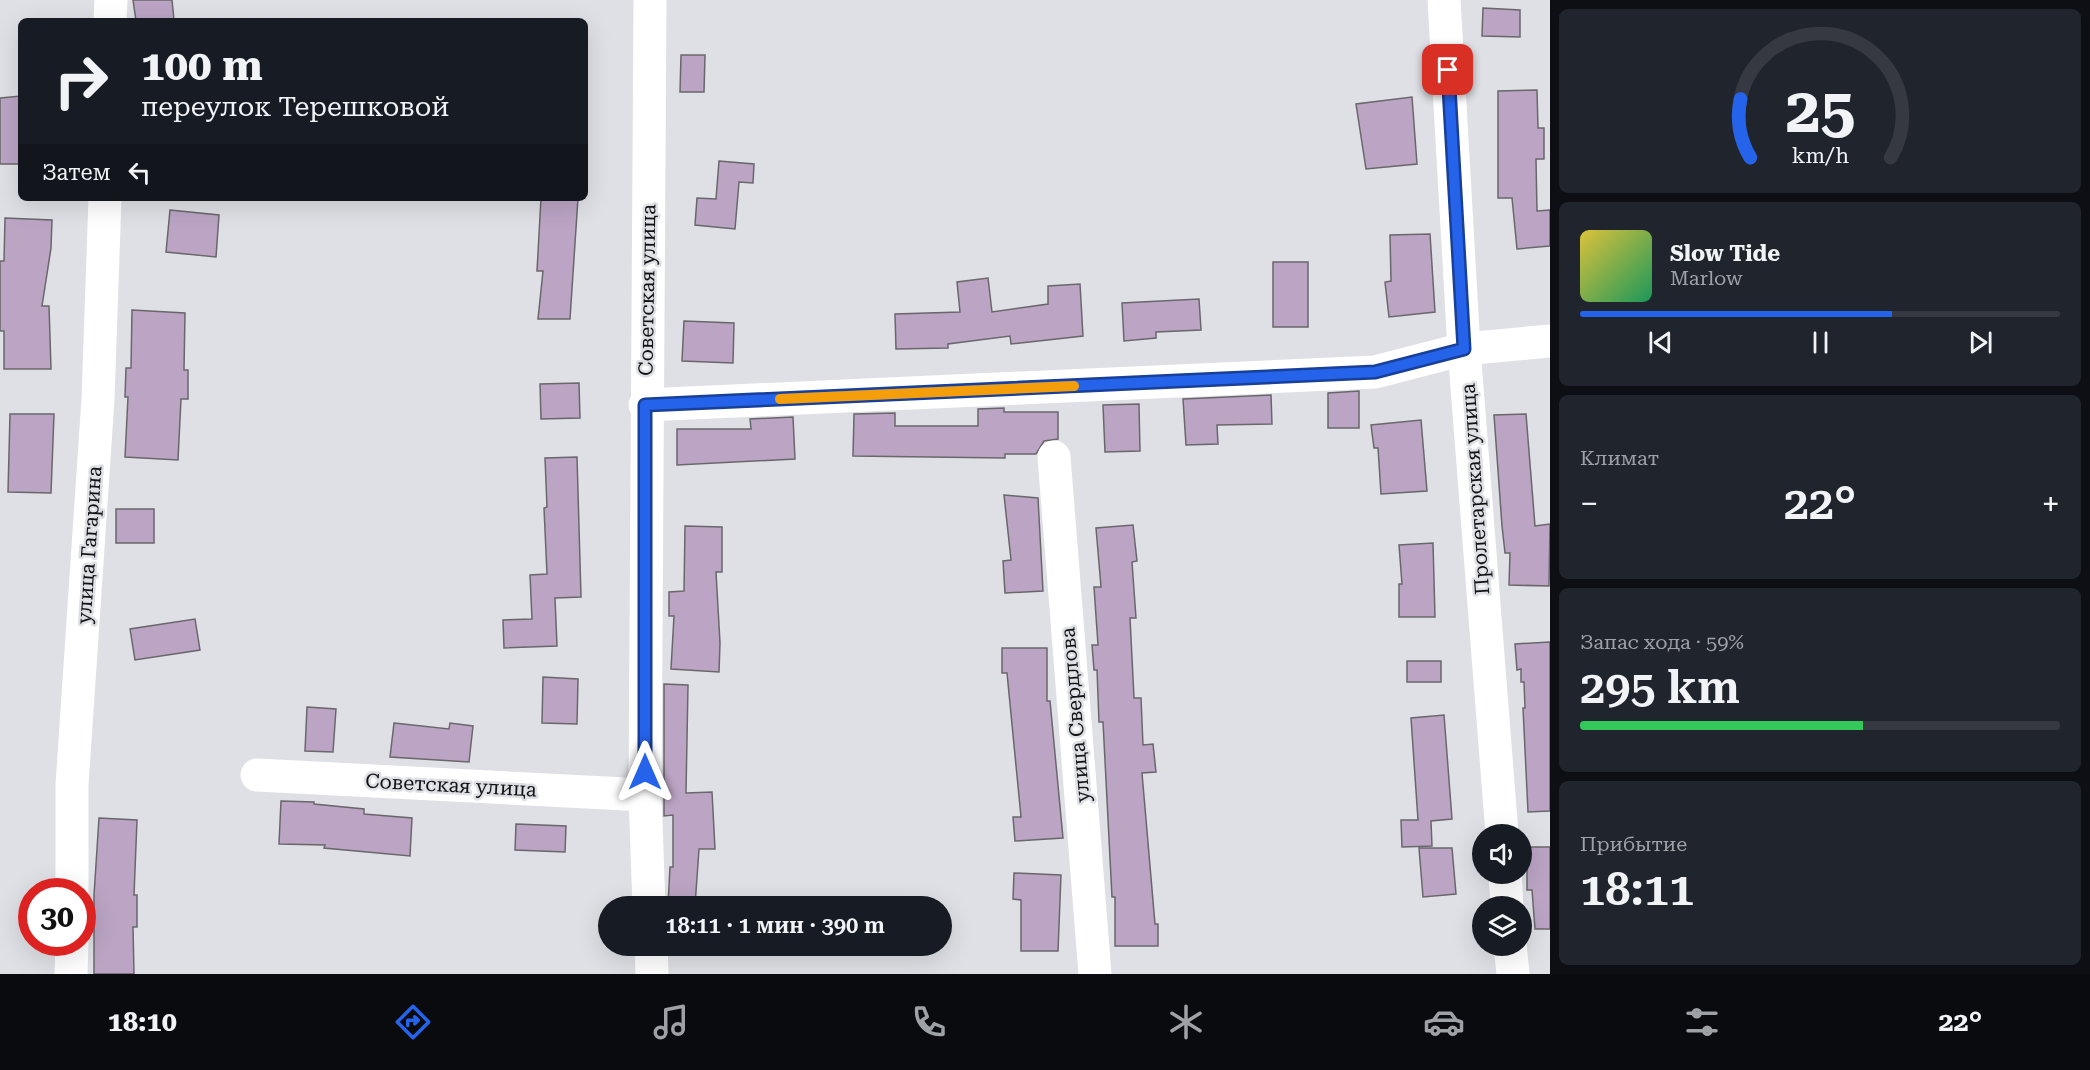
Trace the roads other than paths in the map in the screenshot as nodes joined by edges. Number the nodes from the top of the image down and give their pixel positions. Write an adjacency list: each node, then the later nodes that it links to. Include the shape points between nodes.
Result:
1 (111, 0): 4 (street)
2 (650, 0): 8 (street, Советская улица)
3 (1444, 0): 7 (street, Пролетарская улица)
4 (110, 18)
5 (105, 201): 13 (street, улица Гагарина, via 98,399 72,785)
6 (1550, 341): 7 (street)
7 (1464, 349): 8 (street, via 1375,372); 12 (street, Пролетарская улица)
8 (645, 405): 11 (street, Советская улица)
9 (1054, 457): 20 (street, улица Свердлова)
10 (257, 775): 11 (street, Советская улица)
11 (645, 795): 14 (street, Советская улица)
12 (1501, 824)
13 (72, 878)
14 (649, 896)
15 (72, 956): 18 (street)
16 (651, 956): 19 (street)
17 (1511, 956): 21 (street)
18 (71, 974)
19 (652, 974)
20 (1095, 974)
21 (1513, 974)

